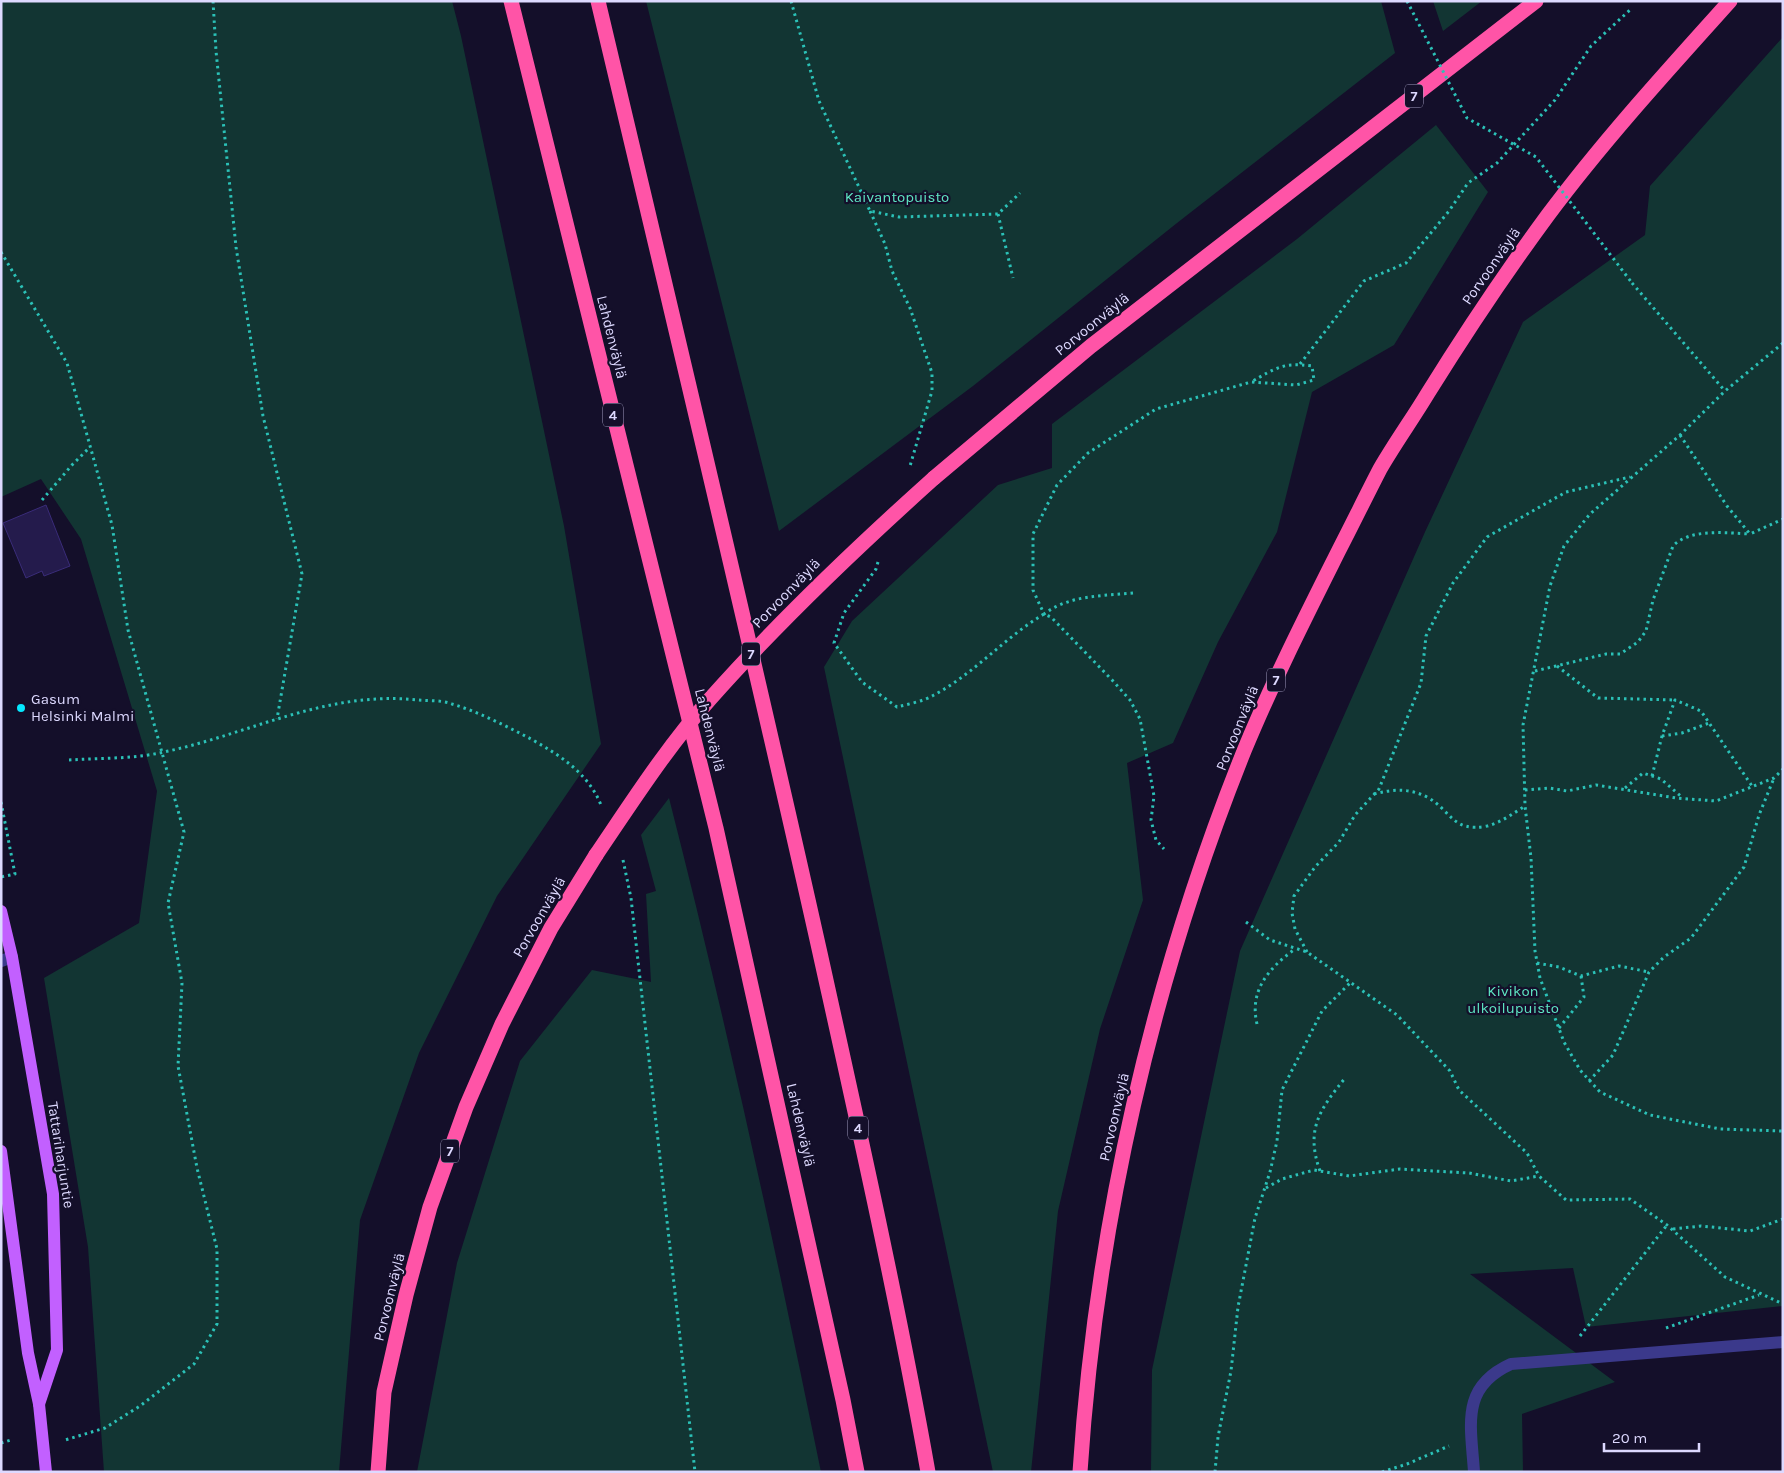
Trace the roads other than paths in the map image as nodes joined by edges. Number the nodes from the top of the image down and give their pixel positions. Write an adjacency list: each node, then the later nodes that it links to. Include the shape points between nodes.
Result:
1 (511, 1): 12 (highway, Lahdenväylä / 4, via 718,838 844,1400)
2 (598, 1): 13 (highway, 4, via 854,1105)
3 (1536, 1): 11 (highway, Porvoonväylä / 7, bridge, via 1092,346 934,478 848,555 708,700 648,778 551,928 502,1024 466,1107 430,1207 406,1295 384,1392)
4 (1730, 1): 14 (highway, Porvoonväylä / 7, via 1649,91 1549,214 1463,338 1381,468 1293,642 1244,752 1157,1008 1124,1150 1104,1260 1084,1406)
5 (1, 911): 6 (main road, Tattariharjuntie)
6 (7, 959): 9 (main road, Tattariharjuntie, via 54,1194 58,1350)
7 (1, 1151): 9 (main road, Tattariharjuntie, via 28,1353)
8 (1783, 1342): 15 (lane, via 1511,1364 1497,1370 1485,1381 1471,1408)
9 (39, 1404): 10 (main road, Tattariharjuntie)
10 (46, 1472)
11 (378, 1472)
12 (857, 1472)
13 (928, 1472)
14 (1080, 1472)
15 (1474, 1472)

